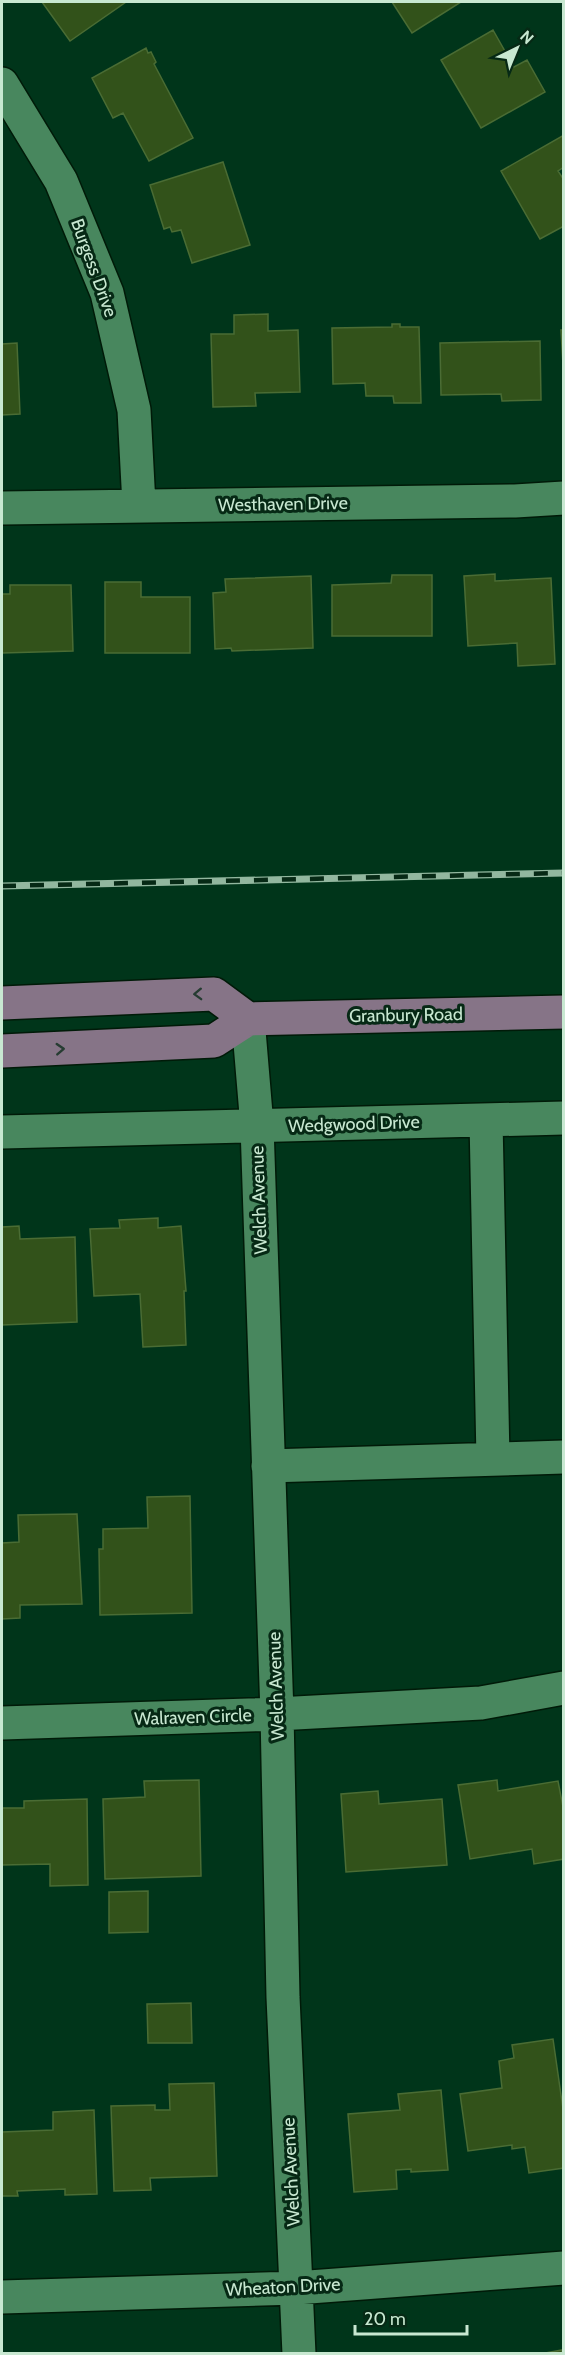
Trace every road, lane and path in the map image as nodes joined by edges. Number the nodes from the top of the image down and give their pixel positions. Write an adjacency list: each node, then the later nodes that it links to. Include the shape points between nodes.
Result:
1 (2, 84): 3 (street, Burgess Drive, via 61,181 107,293 134,410)
2 (564, 498): 3 (street, Westhaven Drive)
3 (139, 505): 4 (street, Westhaven Drive)
4 (2, 508)
5 (2, 1003): 7 (main road, one-way to 5, via 214,994)
6 (564, 1012): 7 (main road, Granbury Road)
7 (248, 1019): 8 (main road, one-way to 7, via 214,1041); 11 (street, Welch Avenue)
8 (2, 1051)
9 (564, 1118): 10 (street, Wedgwood Drive)
10 (486, 1120): 11 (street, Wedgwood Drive); 14 (street)
11 (257, 1126): 12 (street, Wedgwood Drive); 15 (street, Welch Avenue)
12 (2, 1132)
13 (564, 1457): 14 (street)
14 (493, 1459): 15 (street)
15 (268, 1466): 17 (street, Welch Avenue)
16 (564, 1688): 17 (street, Walraven Circle, via 481,1703)
17 (277, 1714): 18 (street, Walraven Circle); 20 (street, Welch Avenue, via 283,1997)
18 (2, 1723)
19 (564, 2268): 20 (street, Wheaton Drive)
20 (296, 2288): 21 (street, Wheaton Drive); 22 (street, Welch Avenue)
21 (2, 2297)
22 (299, 2354)

